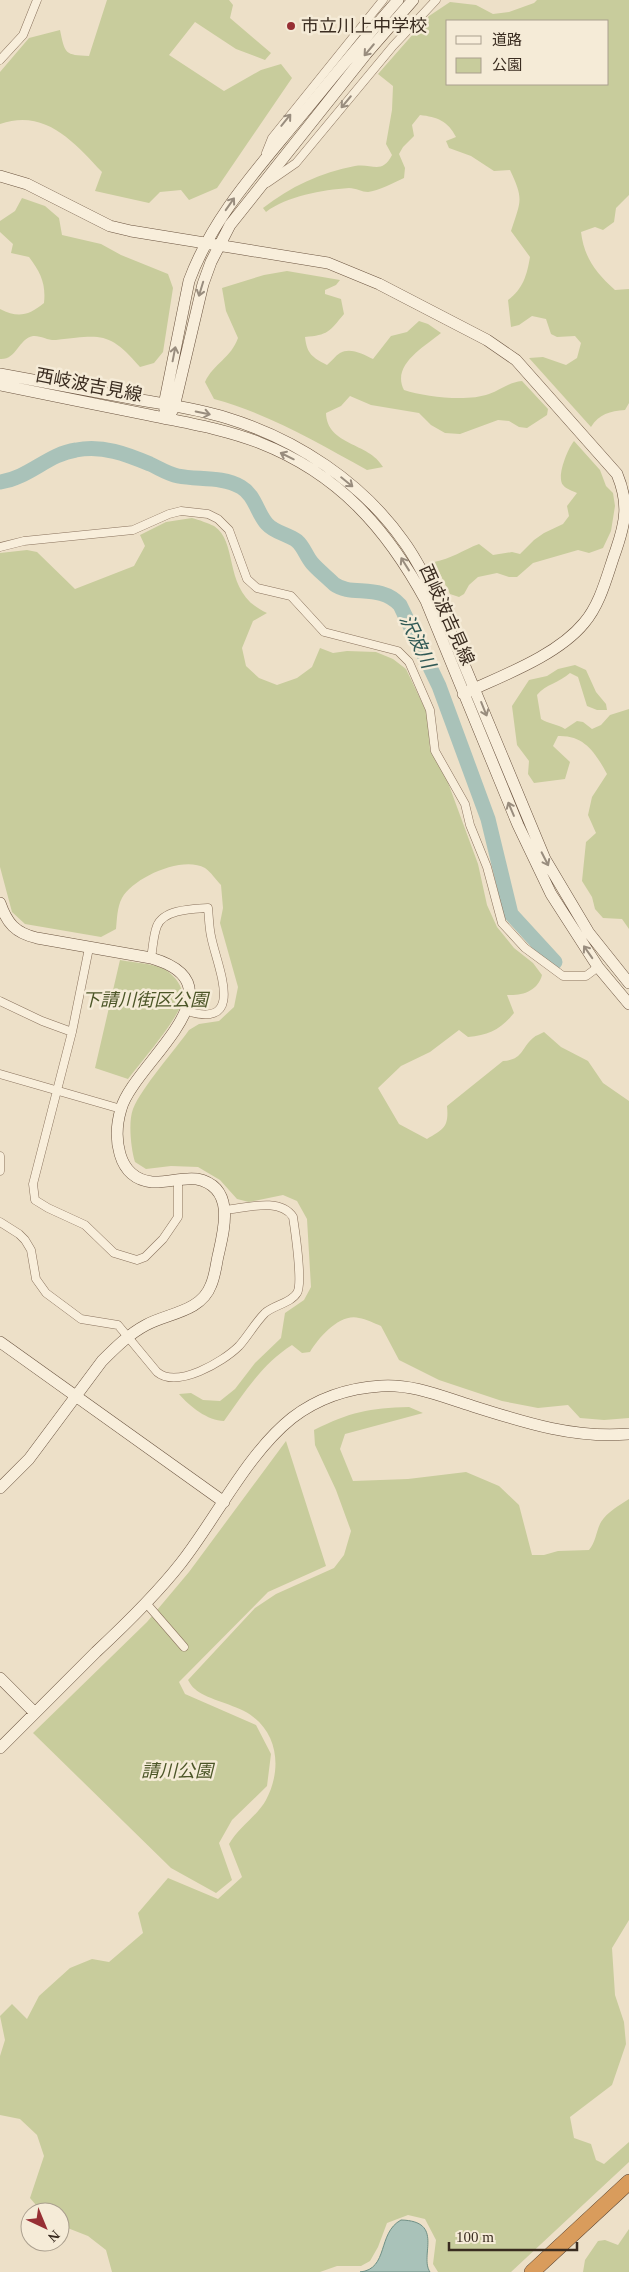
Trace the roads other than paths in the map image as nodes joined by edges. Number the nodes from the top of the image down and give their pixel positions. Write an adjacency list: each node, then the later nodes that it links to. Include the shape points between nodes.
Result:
1 (37, 0): 6 (street, via 24,35)
2 (383, 0): 7 (street, one-way to 2, via 272,138)
3 (398, 0): 7 (street)
4 (413, 0): 9 (street, one-way to 9)
5 (436, 0): 9 (street, one-way to 9, via 296,163)
6 (0, 60)
7 (263, 162): 10 (street, one-way to 7, via 228,205)
8 (0, 176): 10 (street, via 27,184 110,226)
9 (258, 190): 11 (street)
10 (206, 242): 11 (street); 14 (street, one-way to 10, via 190,281)
11 (220, 244): 14 (street, one-way to 14, via 196,306); 16 (street, via 328,263 379,284 487,340 516,360 534,378)
12 (0, 374): 14 (street, 西岐波吉見線)
13 (0, 385): 15 (street, 西岐波吉見線)
14 (169, 406): 15 (street); 18 (street, 西岐波吉見線, one-way to 18, via 226,418 263,431 312,457 353,487 403,540 419,565)
15 (168, 419): 19 (street, 西岐波吉見線, one-way to 15, via 413,577 387,537 352,500 297,461 260,443)
16 (627, 485): 18 (street, via 625,523 601,594 584,623 557,646)
17 (0, 547): 23 (street, via 24,541 133,530 181,511 208,514 218,519 229,530 247,579 257,588 290,596 324,632 379,645 404,656 430,710 435,750 465,804 502,923 534,955 563,976 586,976)
18 (476, 688): 19 (street); 24 (street, 西岐波吉見線, one-way to 24, via 545,859 589,933)
19 (463, 694): 23 (street, 西岐波吉見線, one-way to 19, via 547,886)
20 (0, 904): 21 (street, via 5,917 20,933)
21 (90, 948): 22 (street); 28 (street)
22 (152, 958): 27 (street, via 168,963 186,980 190,1000); 27 (street, via 157,924 162,919 180,910 208,908 210,935 225,990 224,1000 213,1014)
23 (598, 967): 26 (street, 西岐波吉見線)
24 (629, 983)
25 (0, 1001): 28 (street)
26 (629, 1004)
27 (187, 1011): 31 (street, via 132,1085)
28 (72, 1032): 30 (street)
29 (0, 1074): 30 (street)
30 (57, 1090): 31 (street); 34 (street, via 33,1184 40,1204 85,1225 114,1253 137,1260 145,1257 174,1225 178,1216)
31 (121, 1109): 34 (street, via 117,1146 124,1166 132,1174 152,1182)
32 (0, 1156): 33 (street)
33 (0, 1171)
34 (178, 1180): 35 (street, via 198,1180 209,1184 217,1192)
35 (225, 1210): 37 (street, via 224,1231 211,1286 205,1296 198,1304 146,1325); 37 (street, via 274,1206 287,1209 293,1217 299,1279 297,1293 267,1312 240,1345 224,1358 184,1377 163,1376)
36 (0, 1222): 37 (street, via 25,1240 31,1250 36,1279 46,1293 81,1319 111,1323)
37 (129, 1337): 39 (street, via 102,1361)
38 (0, 1342): 39 (street)
39 (76, 1396): 41 (street, via 29,1459); 42 (street)
40 (629, 1434): 42 (street, via 566,1433 421,1390 382,1386 352,1390 323,1399 286,1423 262,1448)
41 (0, 1488)
42 (224, 1502): 43 (street, via 182,1562)
43 (146, 1603): 44 (street); 46 (street)
44 (184, 1647)
45 (0, 1678): 46 (street)
46 (35, 1713): 47 (street)
47 (0, 1748)
48 (629, 2182): 49 (highway)
49 (532, 2272)

